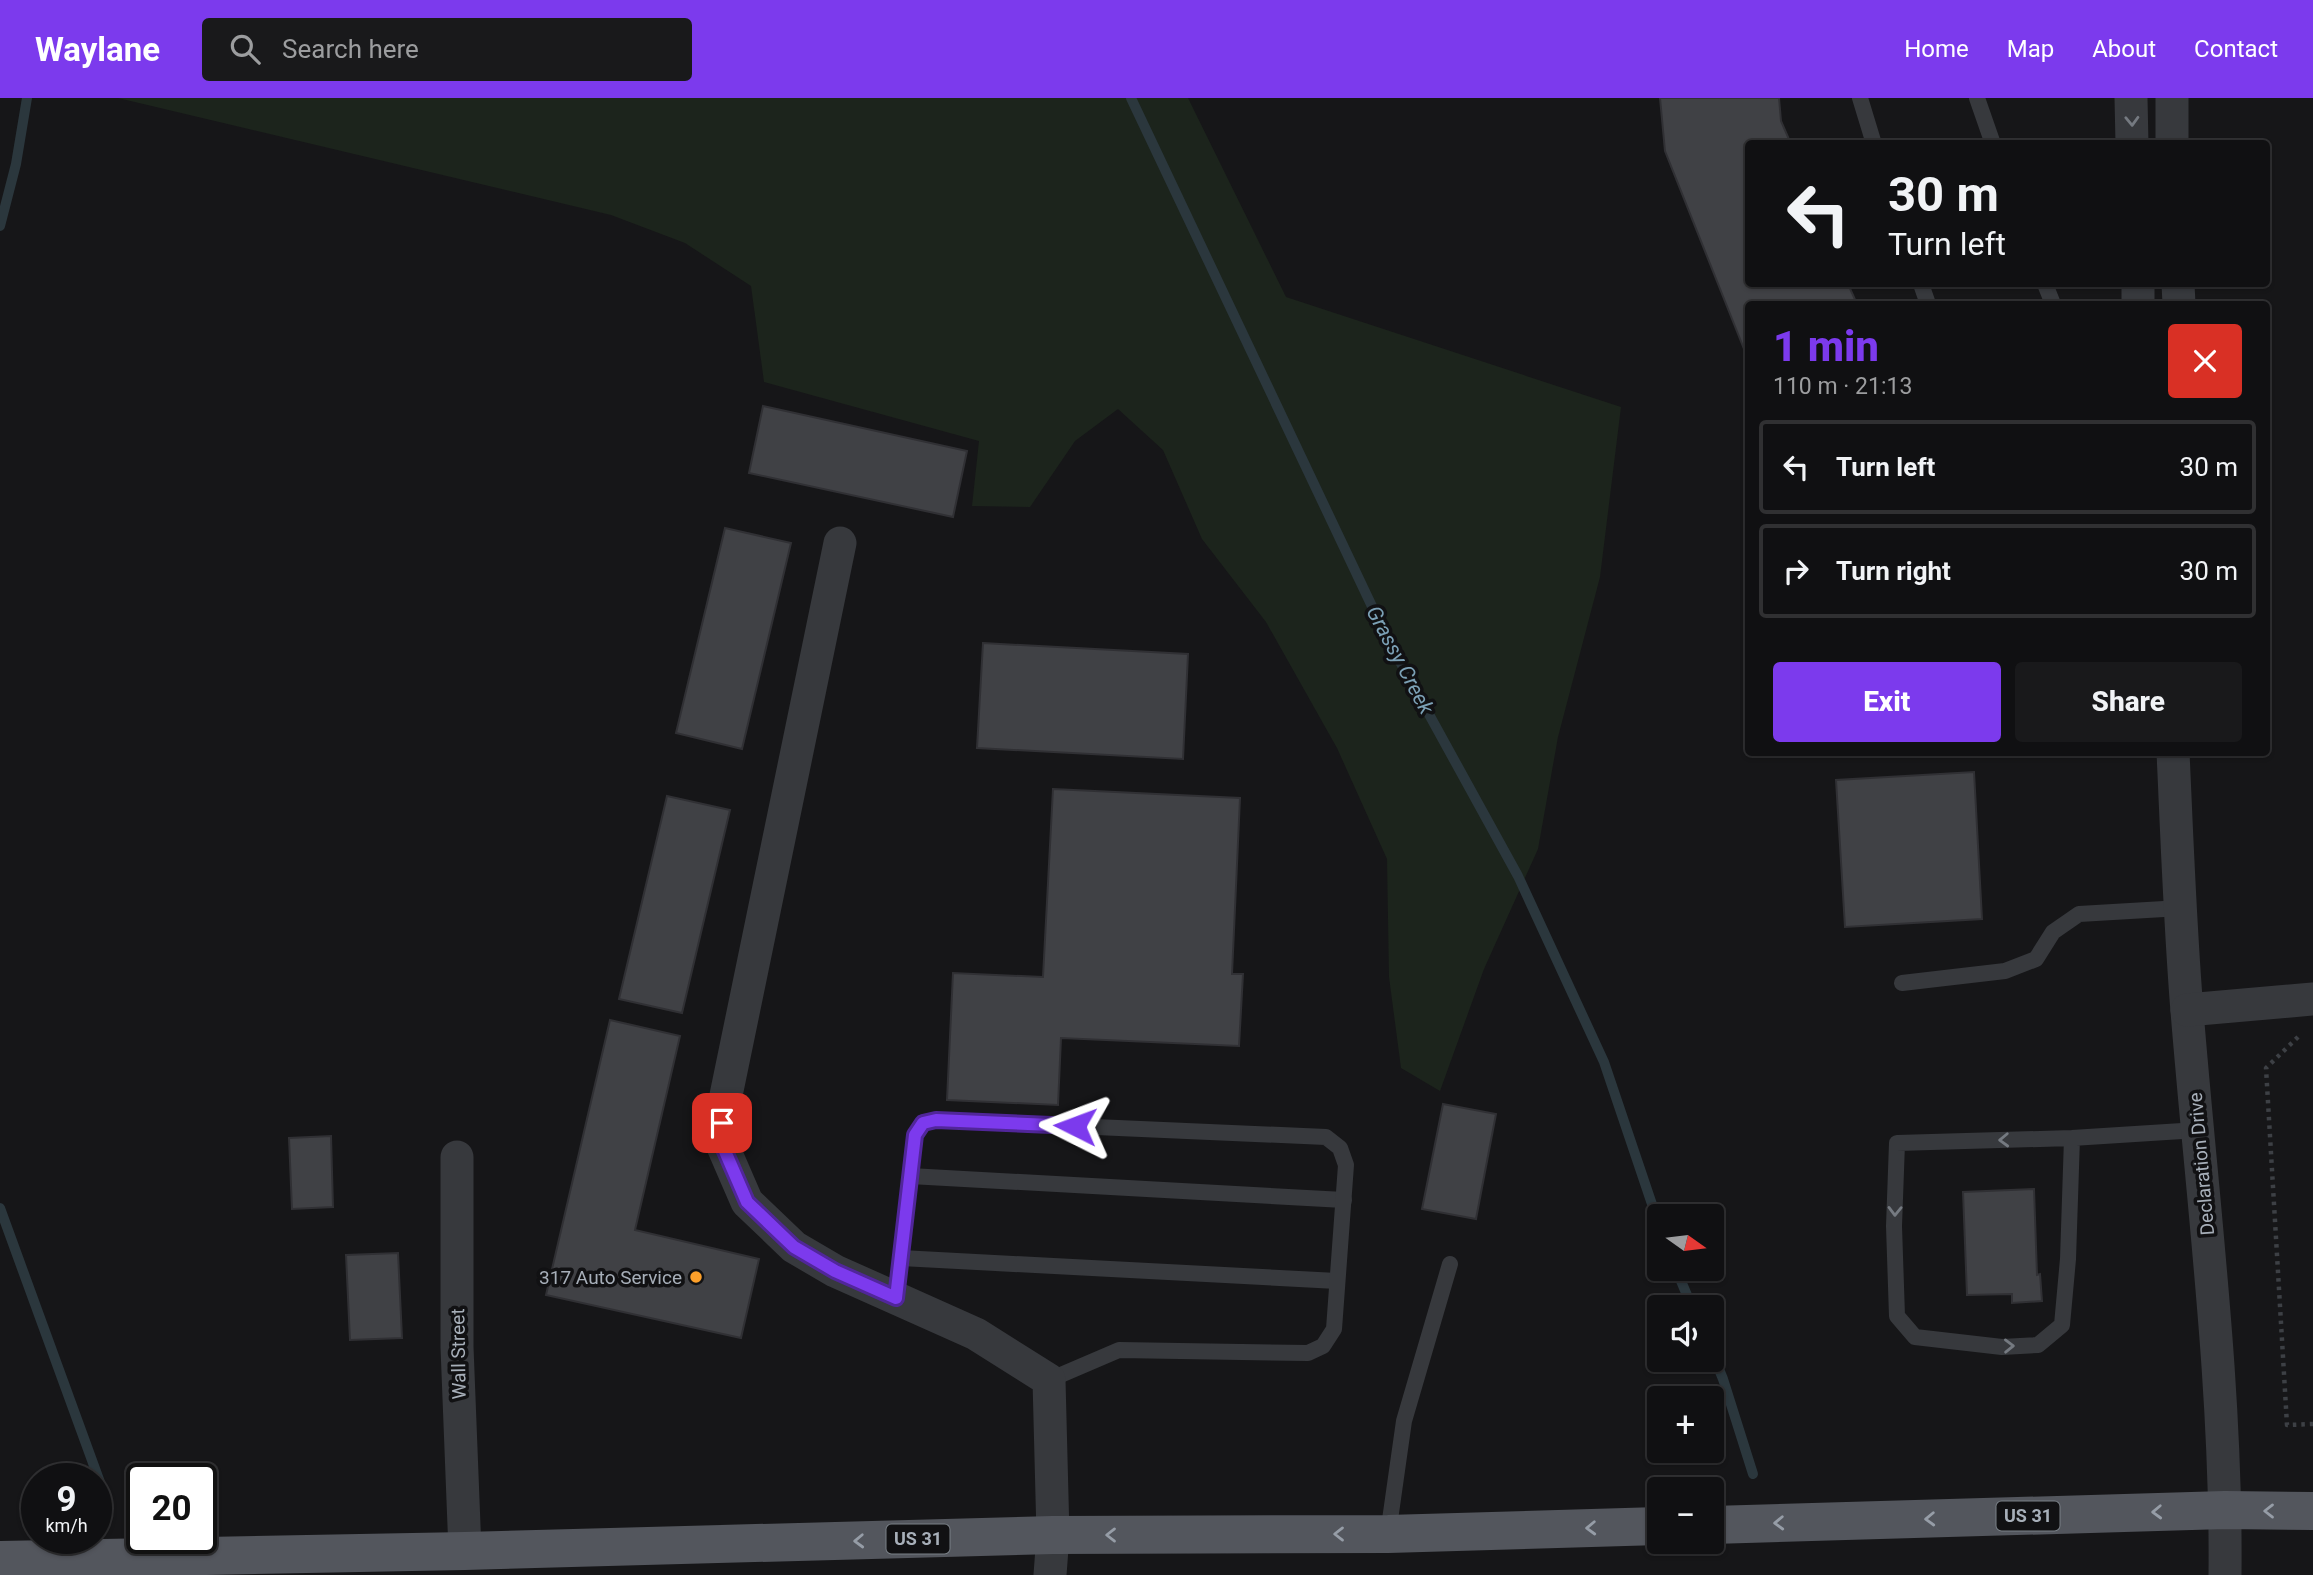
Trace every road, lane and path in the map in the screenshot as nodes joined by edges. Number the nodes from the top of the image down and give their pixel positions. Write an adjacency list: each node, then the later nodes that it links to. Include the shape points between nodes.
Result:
1 (1860, 98): 5 (lane)
2 (1977, 98): 6 (lane)
3 (2131, 98): 7 (street, one-way to 7)
4 (2172, 98): 8 (street)
5 (1873, 140)
6 (1992, 140)
7 (2132, 140)
8 (2172, 140)
9 (840, 543): 24 (street, via 724,1105 721,1142 747,1202 794,1247)
10 (2173, 756): 11 (street, Declaration Drive)
11 (2181, 908): 12 (lane, via 2079,914 2053,932 2036,959 2005,971); 14 (street, Declaration Drive)
12 (1902, 983)
13 (2313, 999): 14 (street)
14 (2187, 1010): 16 (street, Declaration Drive)
15 (2305, 1037): 26 (path, via 2297,1037 2266,1068 2287,1425)
16 (2198, 1130): 17 (lane); 27 (street, Declaration Drive)
17 (2072, 1138): 17 (lane, one-way to 17, via 1896,1143 1897,1316 1915,1337 2002,1347 2038,1345 2062,1325)
18 (457, 1157): 33 (street, Wall Street, via 457,1347)
19 (910, 1176): 20 (lane); 20 (lane, via 915,1135 923,1123 936,1120 1326,1138 1340,1148 1346,1165); 21 (lane)
20 (1344, 1200): 23 (lane)
21 (901, 1258): 23 (lane); 24 (lane)
22 (1450, 1264): 31 (lane, via 1404,1421)
23 (1337, 1282): 25 (lane, via 1334,1329 1323,1346 1308,1353 1119,1350)
24 (896, 1298): 25 (street, via 976,1334)
25 (1049, 1380): 32 (street)
26 (2313, 1424)
27 (2225, 1510): 28 (main road, US 31, one-way to 27); 29 (main road, US 31, one-way to 29); 36 (street, Declaration Drive)
28 (2313, 1511)
29 (1724, 1525)
30 (1647, 1526): 31 (main road, US 31, one-way to 31)
31 (1388, 1534): 32 (main road, US 31, one-way to 32)
32 (1053, 1535): 33 (main road, US 31, one-way to 33); 35 (street)
33 (465, 1551): 34 (main road, US 31)
34 (0, 1560)
35 (1050, 1575)
36 (2225, 1575)

